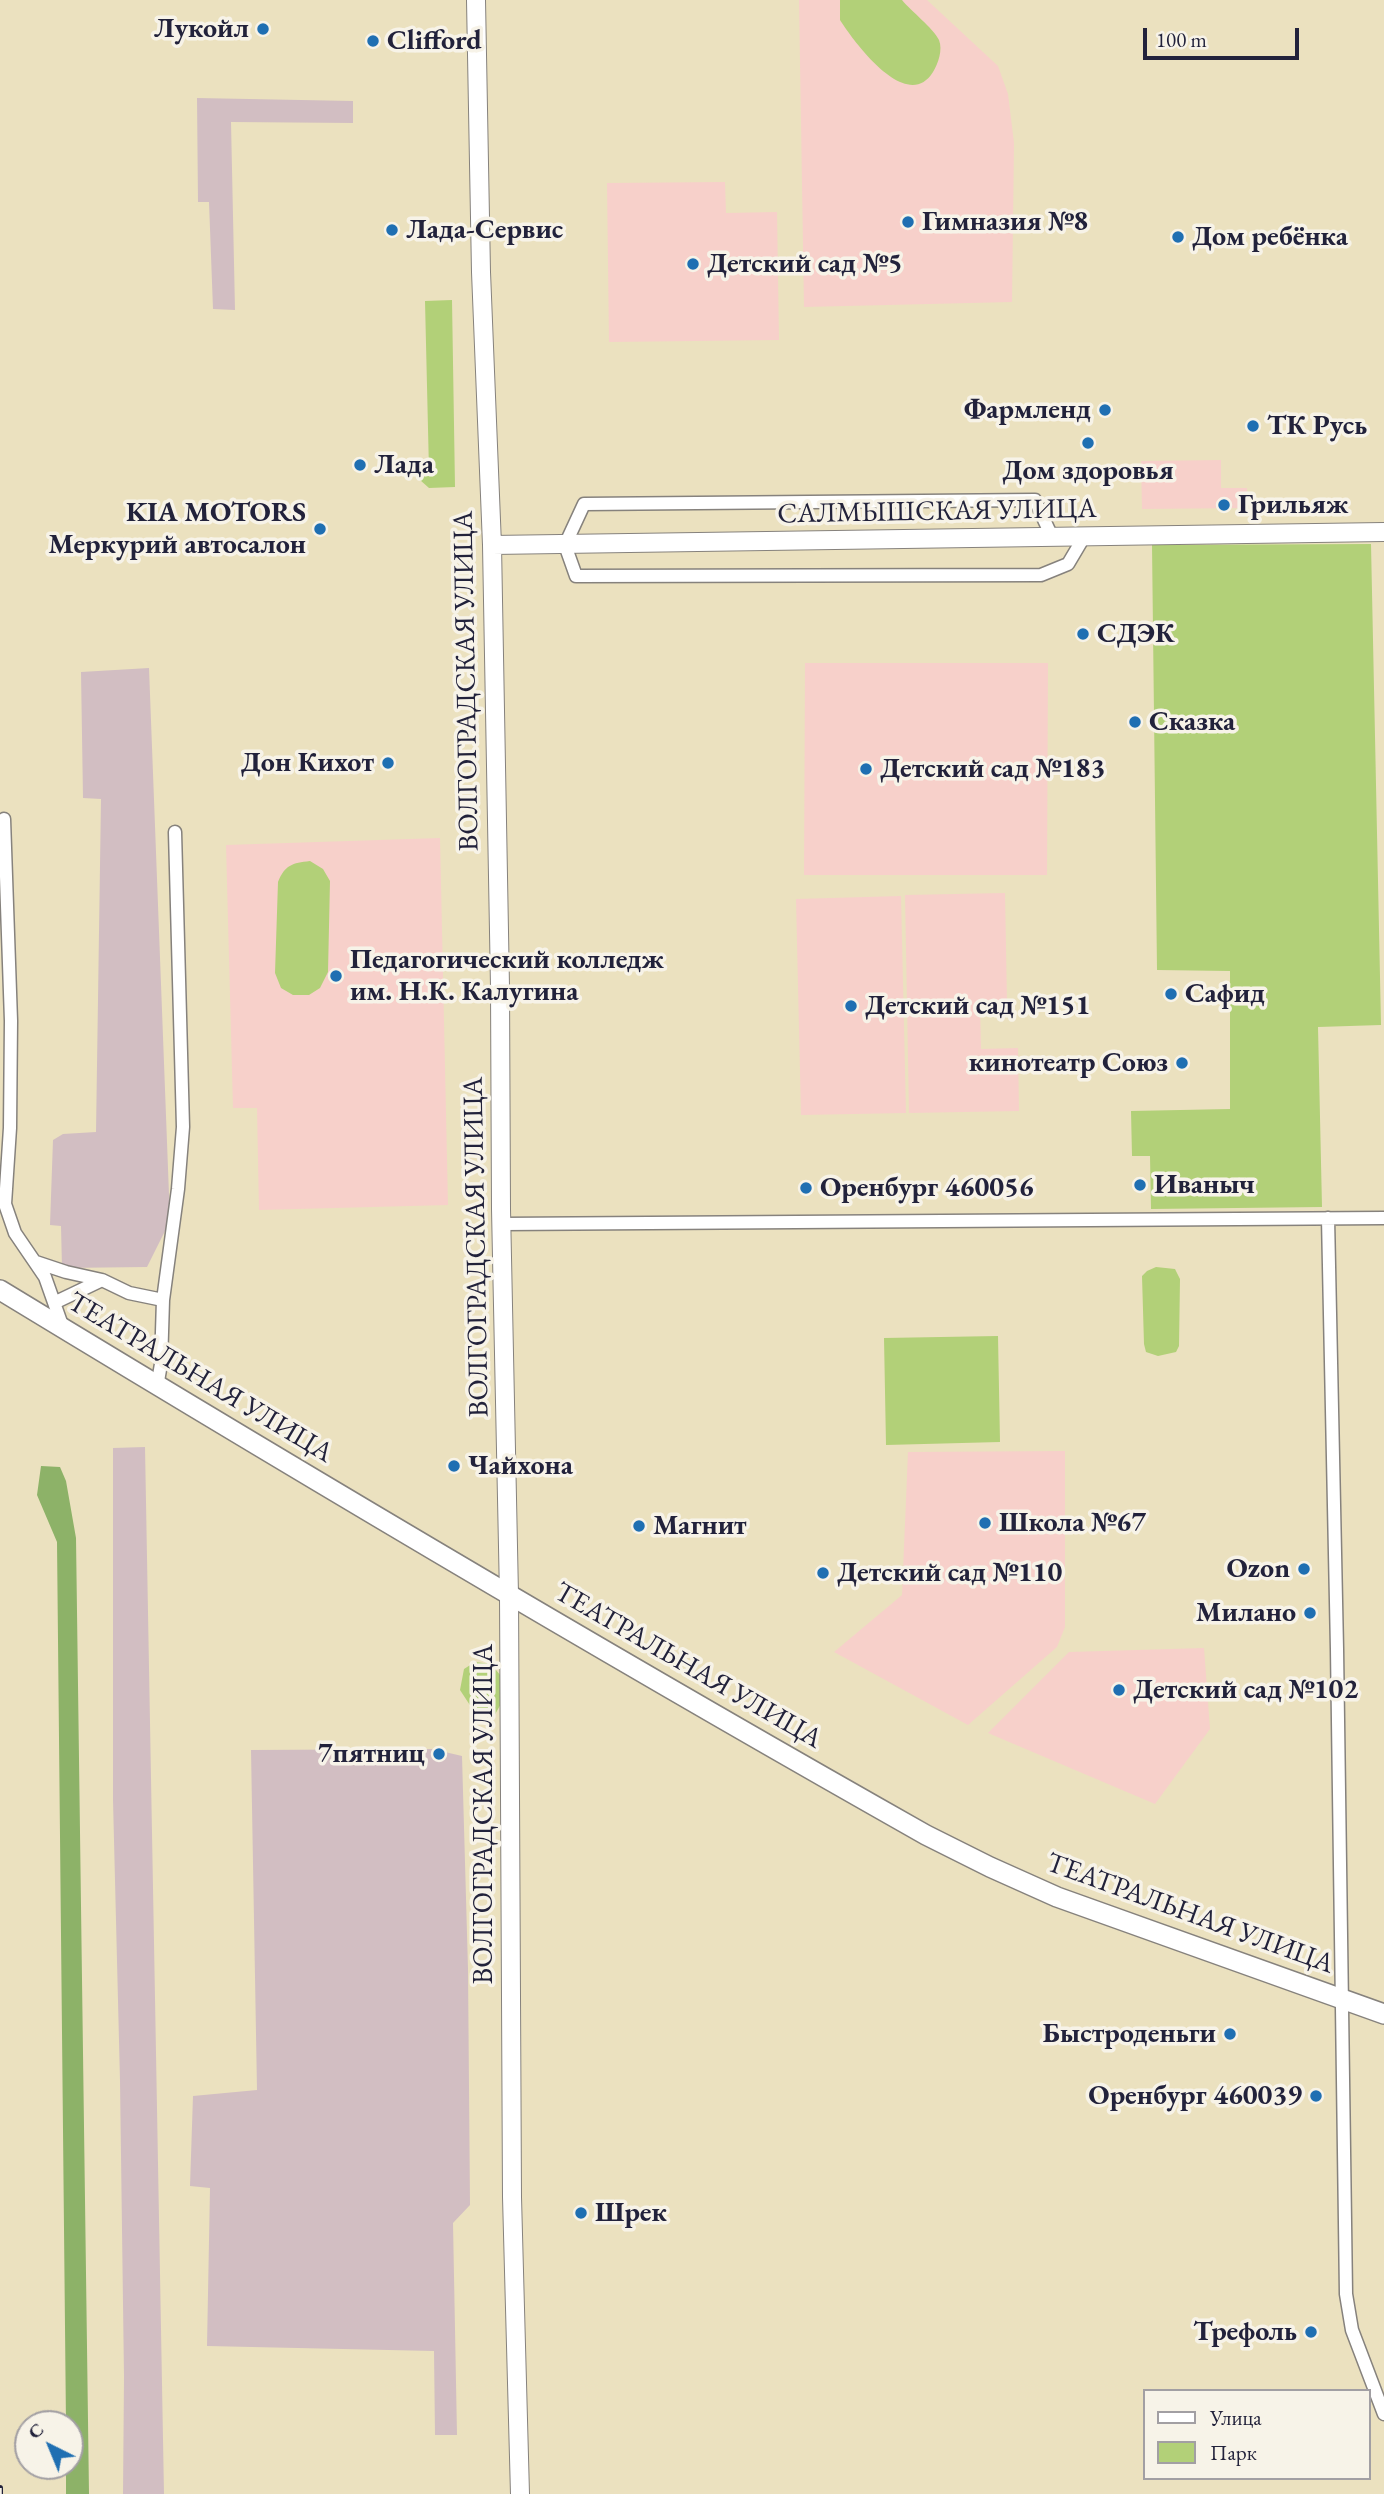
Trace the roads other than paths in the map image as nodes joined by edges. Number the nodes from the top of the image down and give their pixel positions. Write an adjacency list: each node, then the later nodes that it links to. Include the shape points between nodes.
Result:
1 (476, 0): 5 (main road, ВОЛГОГРАДСКАЯ УЛИЦА)
2 (1384, 532): 4 (main road, САЛМЫШСКАЯ УЛИЦА)
3 (1052, 537): 4 (main road, САЛМЫШСКАЯ УЛИЦА); 6 (main road, САЛМЫШСКАЯ УЛИЦА); 6 (street, via 1035,500 584,504)
4 (1084, 537): 6 (street, via 1068,564 1041,575 576,576)
5 (492, 545): 6 (main road, САЛМЫШСКАЯ УЛИЦА); 11 (main road, ВОЛГОГРАДСКАЯ УЛИЦА)
6 (565, 545)
7 (4, 819): 12 (street, via 11,1021 5,1204 15,1233)
8 (175, 832): 15 (street, via 183,1127)
9 (1328, 1218): 10 (street); 11 (street); 20 (street)
10 (1384, 1218)
11 (502, 1224): 19 (main road, ВОЛГОГРАДСКАЯ УЛИЦА)
12 (36, 1262): 13 (street); 16 (street)
13 (102, 1280): 15 (street, via 129,1293); 16 (street)
14 (0, 1290): 17 (main road, ТЕАТРАЛЬНАЯ УЛИЦА)
15 (163, 1300): 18 (street)
16 (56, 1302): 17 (street)
17 (63, 1329): 18 (main road, ТЕАТРАЛЬНАЯ УЛИЦА)
18 (157, 1387): 19 (main road, ТЕАТРАЛЬНАЯ УЛИЦА)
19 (509, 1595): 20 (main road, ТЕАТРАЛЬНАЯ УЛИЦА, via 851,1793 990,1867); 23 (main road, ВОЛГОГРАДСКАЯ УЛИЦА, via 512,2197)
20 (1342, 2000): 21 (main road, ТЕАТРАЛЬНАЯ УЛИЦА); 22 (street, via 1346,2294 1352,2330)
21 (1384, 2014)
22 (1384, 2414)
23 (520, 2494)

